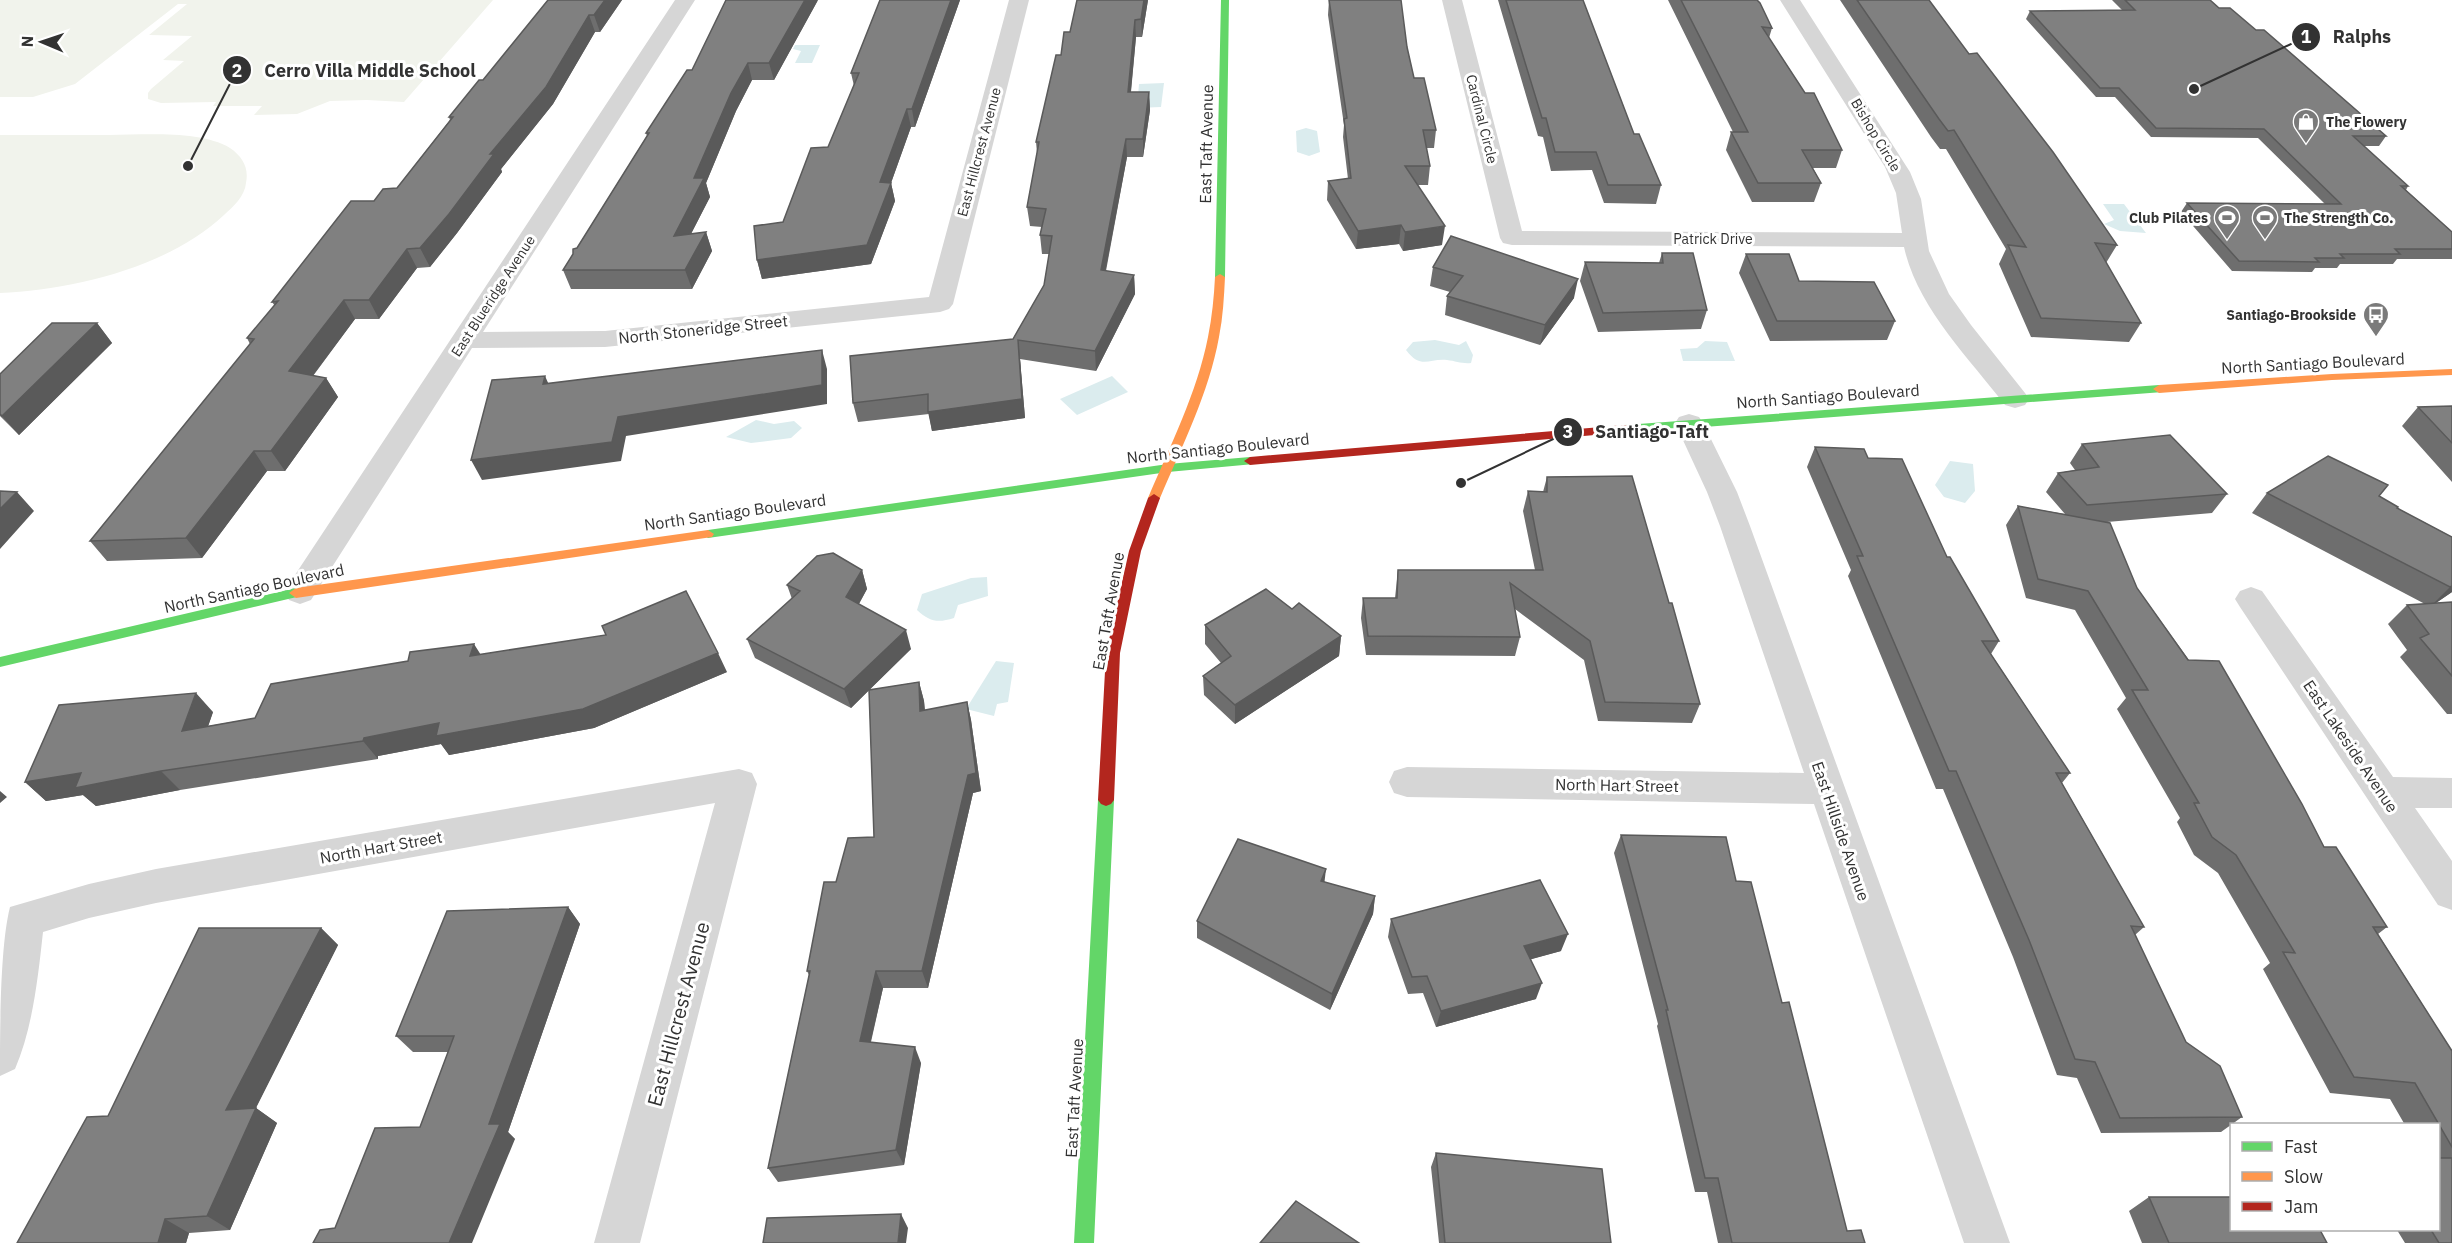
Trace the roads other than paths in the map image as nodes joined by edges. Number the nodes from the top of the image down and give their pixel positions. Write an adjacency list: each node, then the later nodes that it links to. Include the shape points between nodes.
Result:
1 (685, 0): 9 (street, East Blueridge Avenue)
2 (1018, 0): 8 (street, East Hillcrest Avenue)
3 (1225, 0): 13 (main road, East Taft Avenue, via 1218,319 1210,362)
4 (1452, 0): 6 (street, Cardinal Circle)
5 (1790, 0): 7 (street, Bishop Circle, via 1891,157 1909,199)
6 (1512, 238): 7 (street, Patrick Drive)
7 (1914, 240): 11 (street, Bishop Circle, via 1940,300)
8 (940, 304): 9 (street, North Stoneridge Street, via 605,339)
9 (465, 340): 14 (street, East Blueridge Avenue)
10 (2452, 372): 11 (main road, North Santiago Boulevard)
11 (2015, 399): 12 (main road, North Santiago Boulevard)
12 (1689, 423): 13 (main road, North Santiago Boulevard); 19 (street, East Hillside Avenue, via 1722,492)
13 (1168, 468): 14 (main road, North Santiago Boulevard); 25 (main road, East Taft Avenue, via 1139,537 1113,653)
14 (300, 592): 16 (main road, North Santiago Boulevard)
15 (2251, 599): 20 (street, East Lakeside Avenue)
16 (0, 662)
17 (1407, 782): 19 (street, North Hart Street)
18 (739, 784): 23 (street, North Hart Street, via 156,886 24,920 18,979); 24 (street, East Hillcrest Avenue)
19 (1827, 789): 26 (street, East Hillside Avenue)
20 (2382, 792): 21 (street); 22 (street, East Lakeside Avenue)
21 (2452, 793)
22 (2452, 893)
23 (0, 1055)
24 (617, 1243)
25 (1084, 1243)
26 (1987, 1243)

